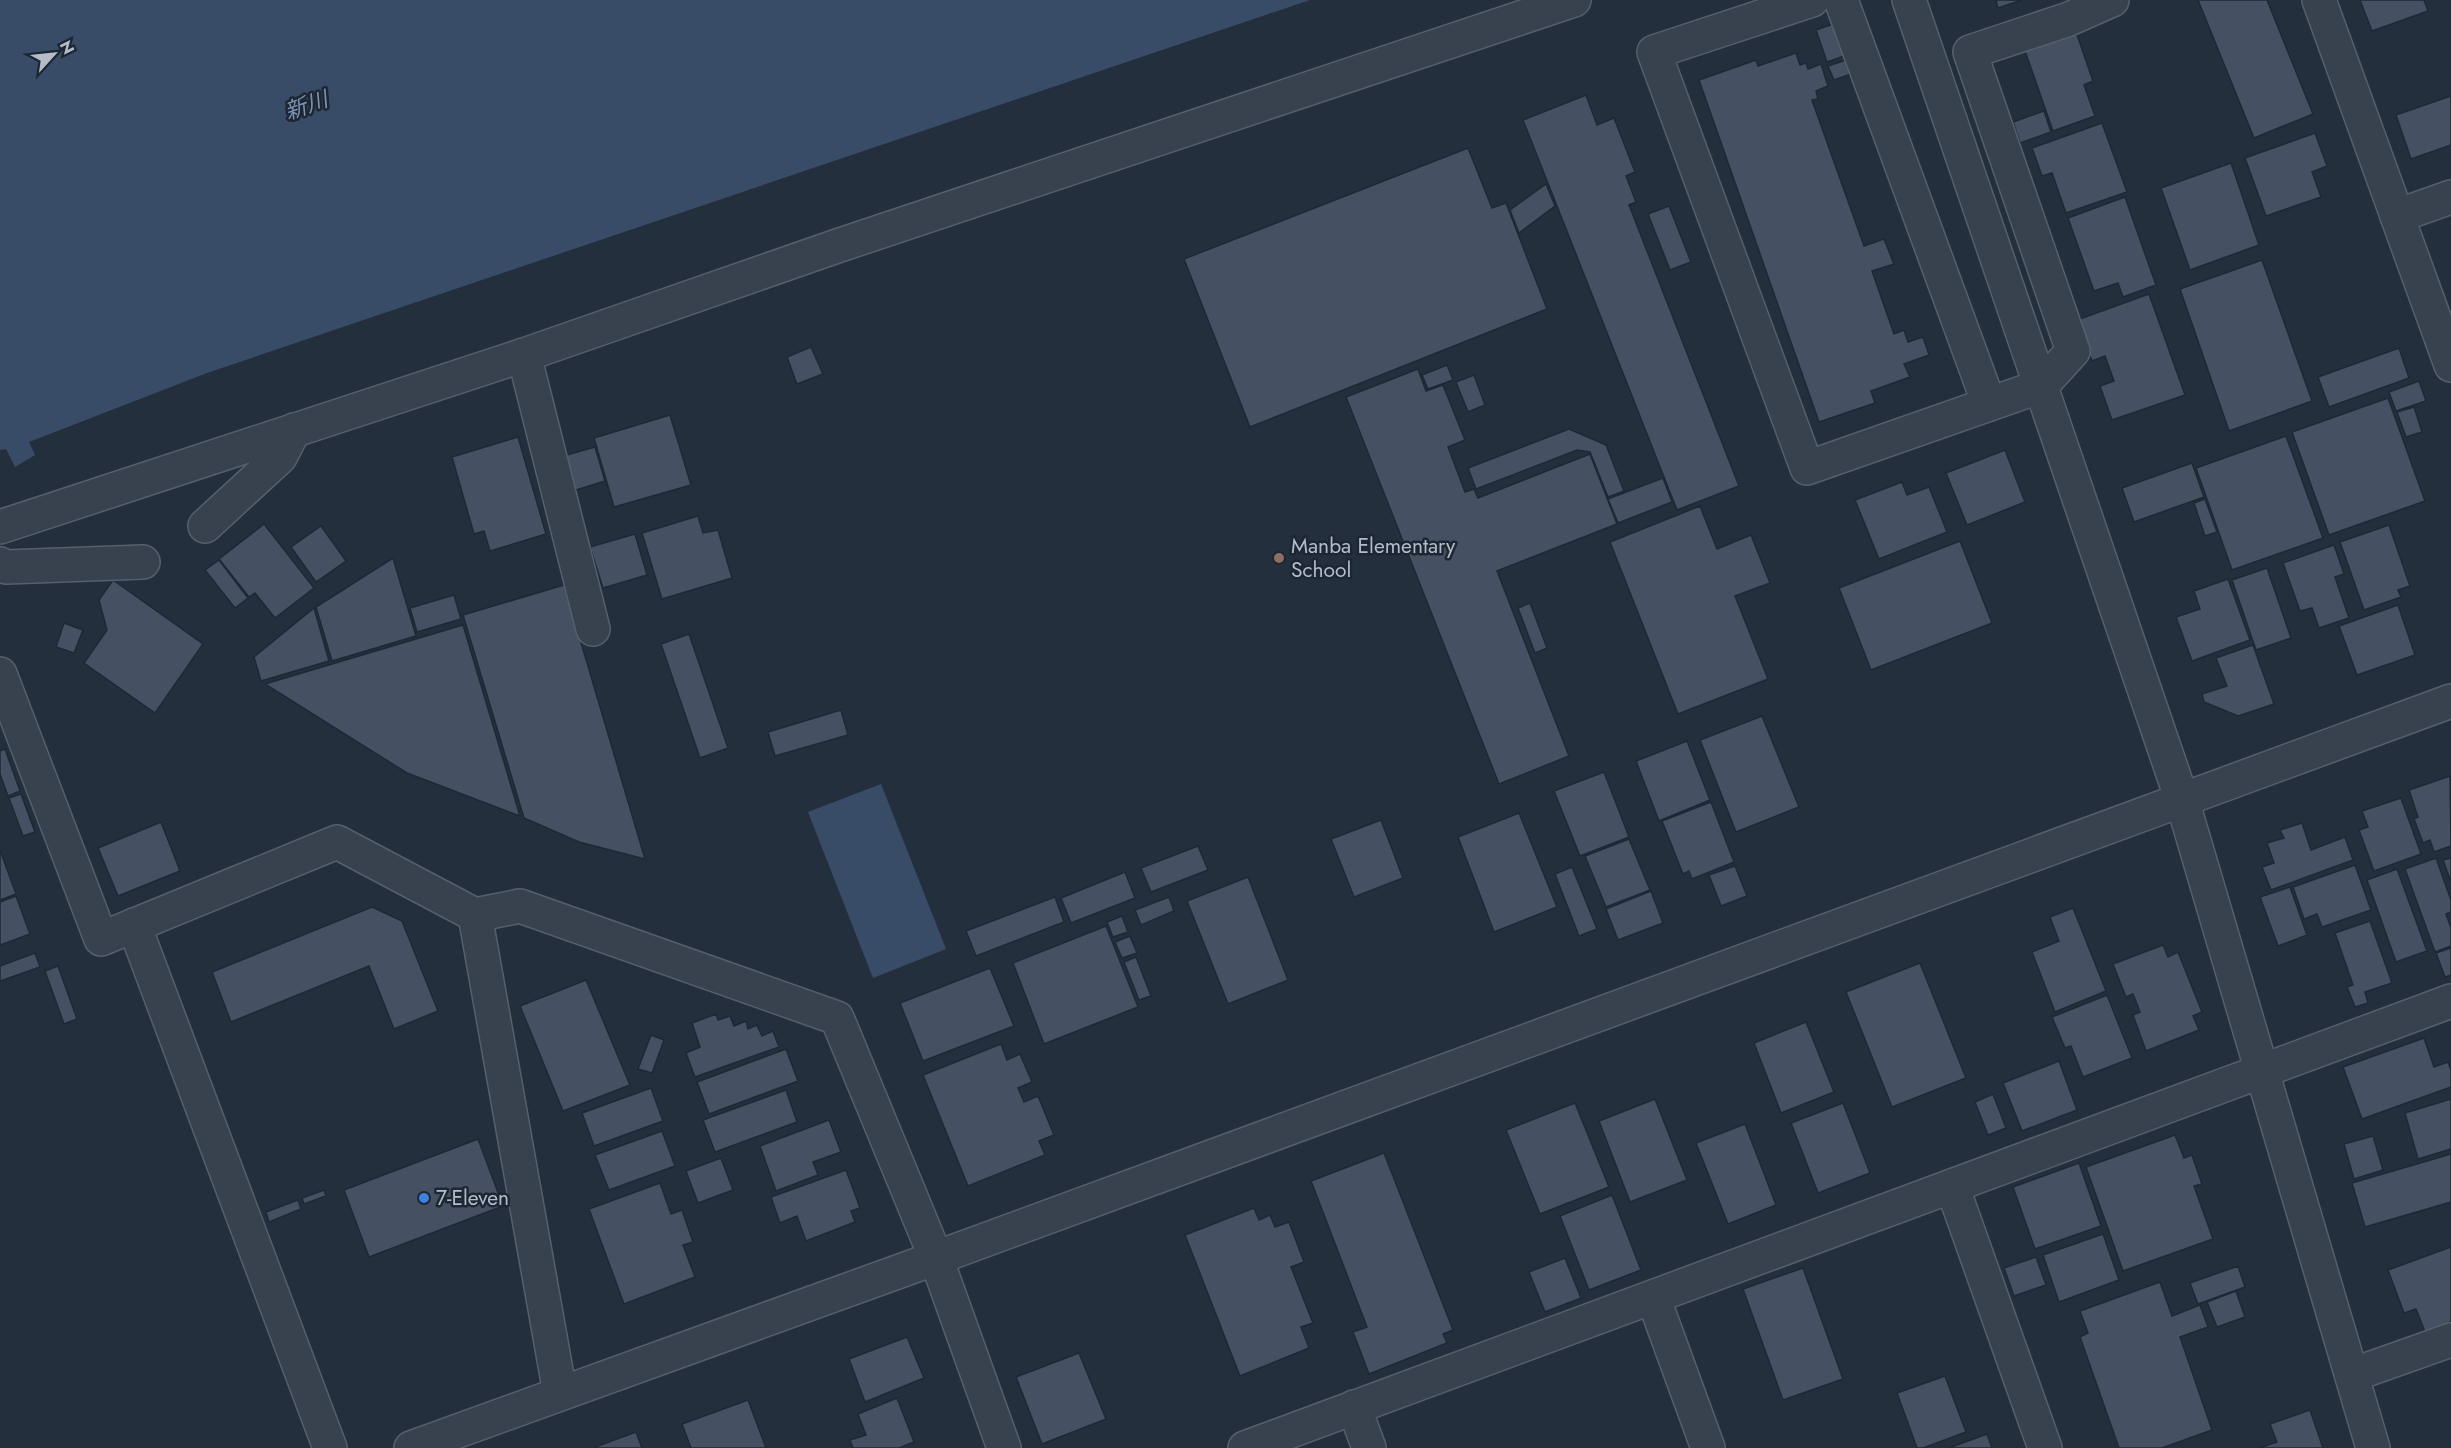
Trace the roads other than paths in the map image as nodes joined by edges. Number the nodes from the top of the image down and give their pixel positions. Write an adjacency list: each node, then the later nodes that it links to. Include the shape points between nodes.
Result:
1 (1574, 0): 9 (street)
2 (1812, 0): 12 (street, via 1654,52 1807,468)
3 (1841, 0): 12 (street)
4 (1909, 0): 11 (street)
5 (2112, 0): 11 (street, via 2069,19 1970,52 2073,351)
6 (2319, 0): 8 (street)
7 (2451, 197): 8 (street)
8 (2397, 216): 10 (street)
9 (524, 355): 13 (street); 18 (street)
10 (2451, 365)
11 (2041, 386): 12 (street); 21 (street)
12 (1989, 404)
13 (294, 430): 14 (street, via 280,457); 15 (street)
14 (205, 526)
15 (0, 527)
16 (143, 562): 17 (street, via 6,567)
17 (0, 564)
18 (593, 629)
19 (0, 674): 23 (street, via 101,939)
20 (2451, 701): 21 (street)
21 (2182, 800): 25 (street); 27 (street)
22 (475, 915): 23 (street, via 337,842); 27 (street, via 520,906 837,1018); 31 (street)
23 (134, 925): 33 (street)
24 (2451, 1001): 25 (street)
25 (2262, 1071): 26 (street); 30 (street)
26 (1952, 1186): 28 (street); 39 (street)
27 (936, 1258): 31 (street); 35 (street)
28 (1653, 1297): 32 (street); 38 (street)
29 (2451, 1340): 30 (street)
30 (2352, 1375): 40 (street)
31 (560, 1393): 34 (street)
32 (1354, 1407): 36 (street); 37 (street)
33 (330, 1448)
34 (411, 1448)
35 (1004, 1448)
36 (1245, 1448)
37 (1369, 1448)
38 (1708, 1448)
39 (2045, 1448)
40 (2373, 1448)

